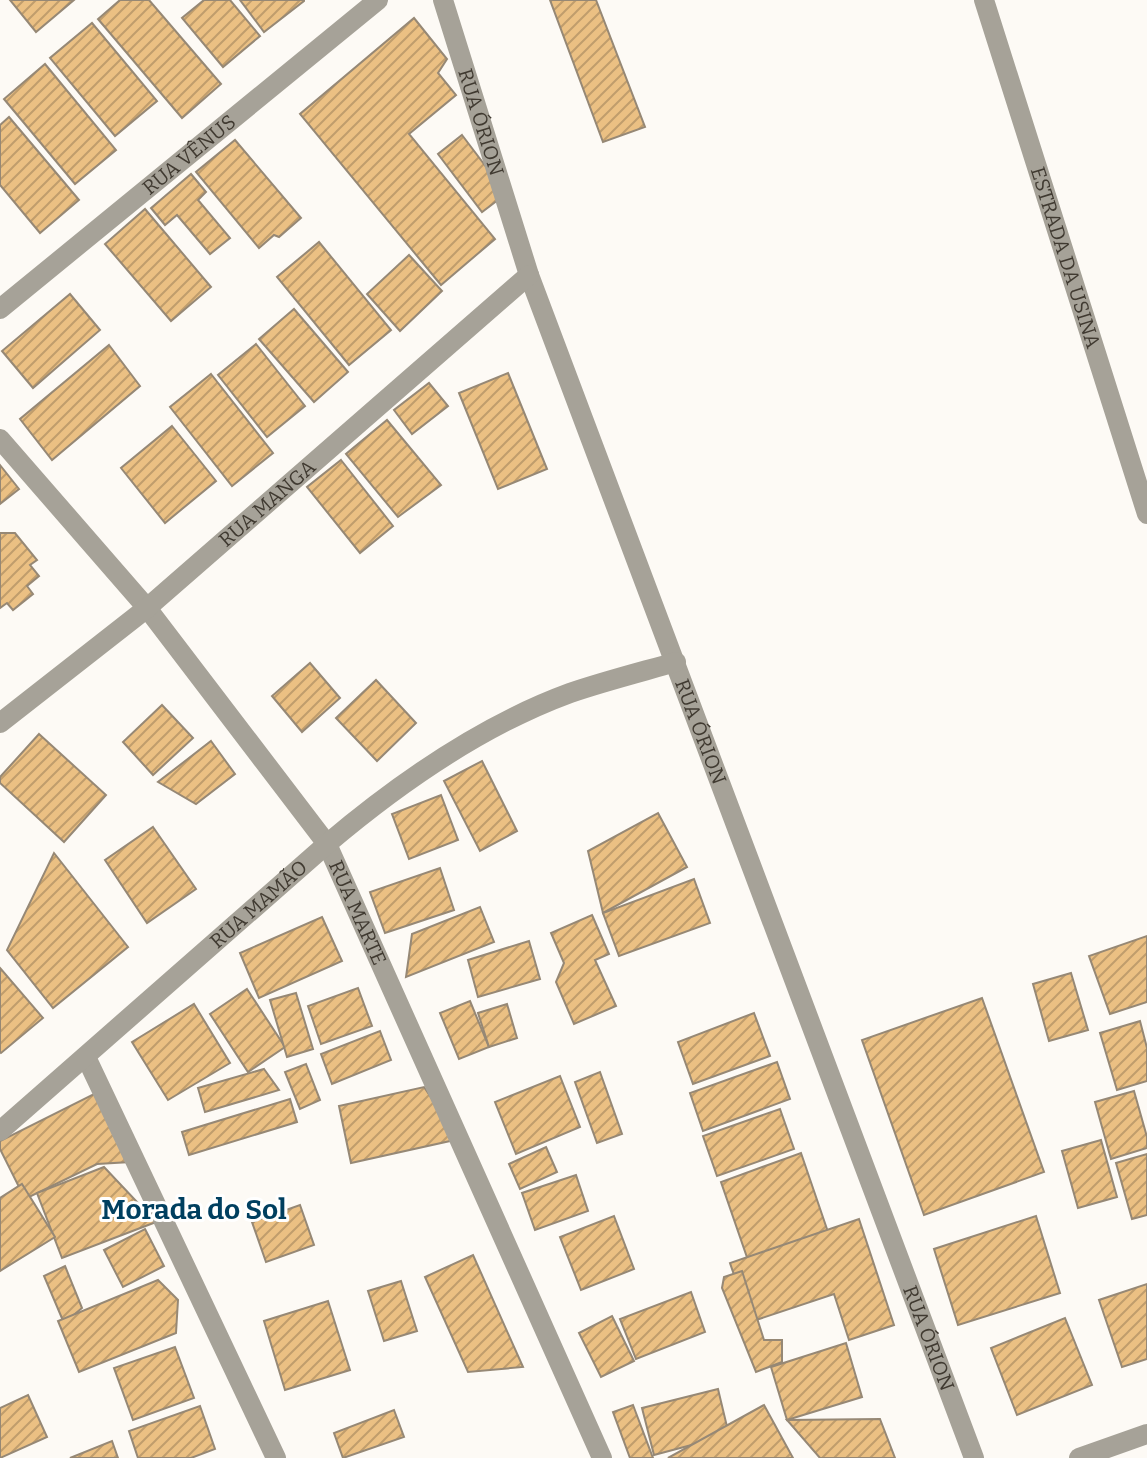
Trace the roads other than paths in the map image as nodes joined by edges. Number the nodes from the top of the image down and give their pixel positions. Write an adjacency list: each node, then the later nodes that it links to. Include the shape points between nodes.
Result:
1 (378, 0): 5 (street, RUA VÊNUS)
2 (443, 0): 4 (street, RUA ÓRION)
3 (984, 0): 7 (street, ESTRADA DA USINA)
4 (529, 275): 8 (street, RUA MANGA); 9 (street, RUA ÓRION)
5 (0, 309)
6 (0, 439): 8 (street, RUA MARTE)
7 (1147, 514)
8 (147, 608): 10 (street, RUA MANGA); 11 (street, RUA MARTE)
9 (676, 662): 11 (street, RUA MAMÃO, via 569,694 496,727 421,771); 17 (street, RUA ÓRION)
10 (0, 723)
11 (327, 844): 12 (street, RUA MAMÃO); 16 (street, RUA MARTE)
12 (86, 1057): 13 (street, RUA MAMÃO); 15 (street)
13 (0, 1131)
14 (1147, 1434): 18 (street)
15 (276, 1458)
16 (602, 1458)
17 (974, 1458)
18 (1079, 1458)

